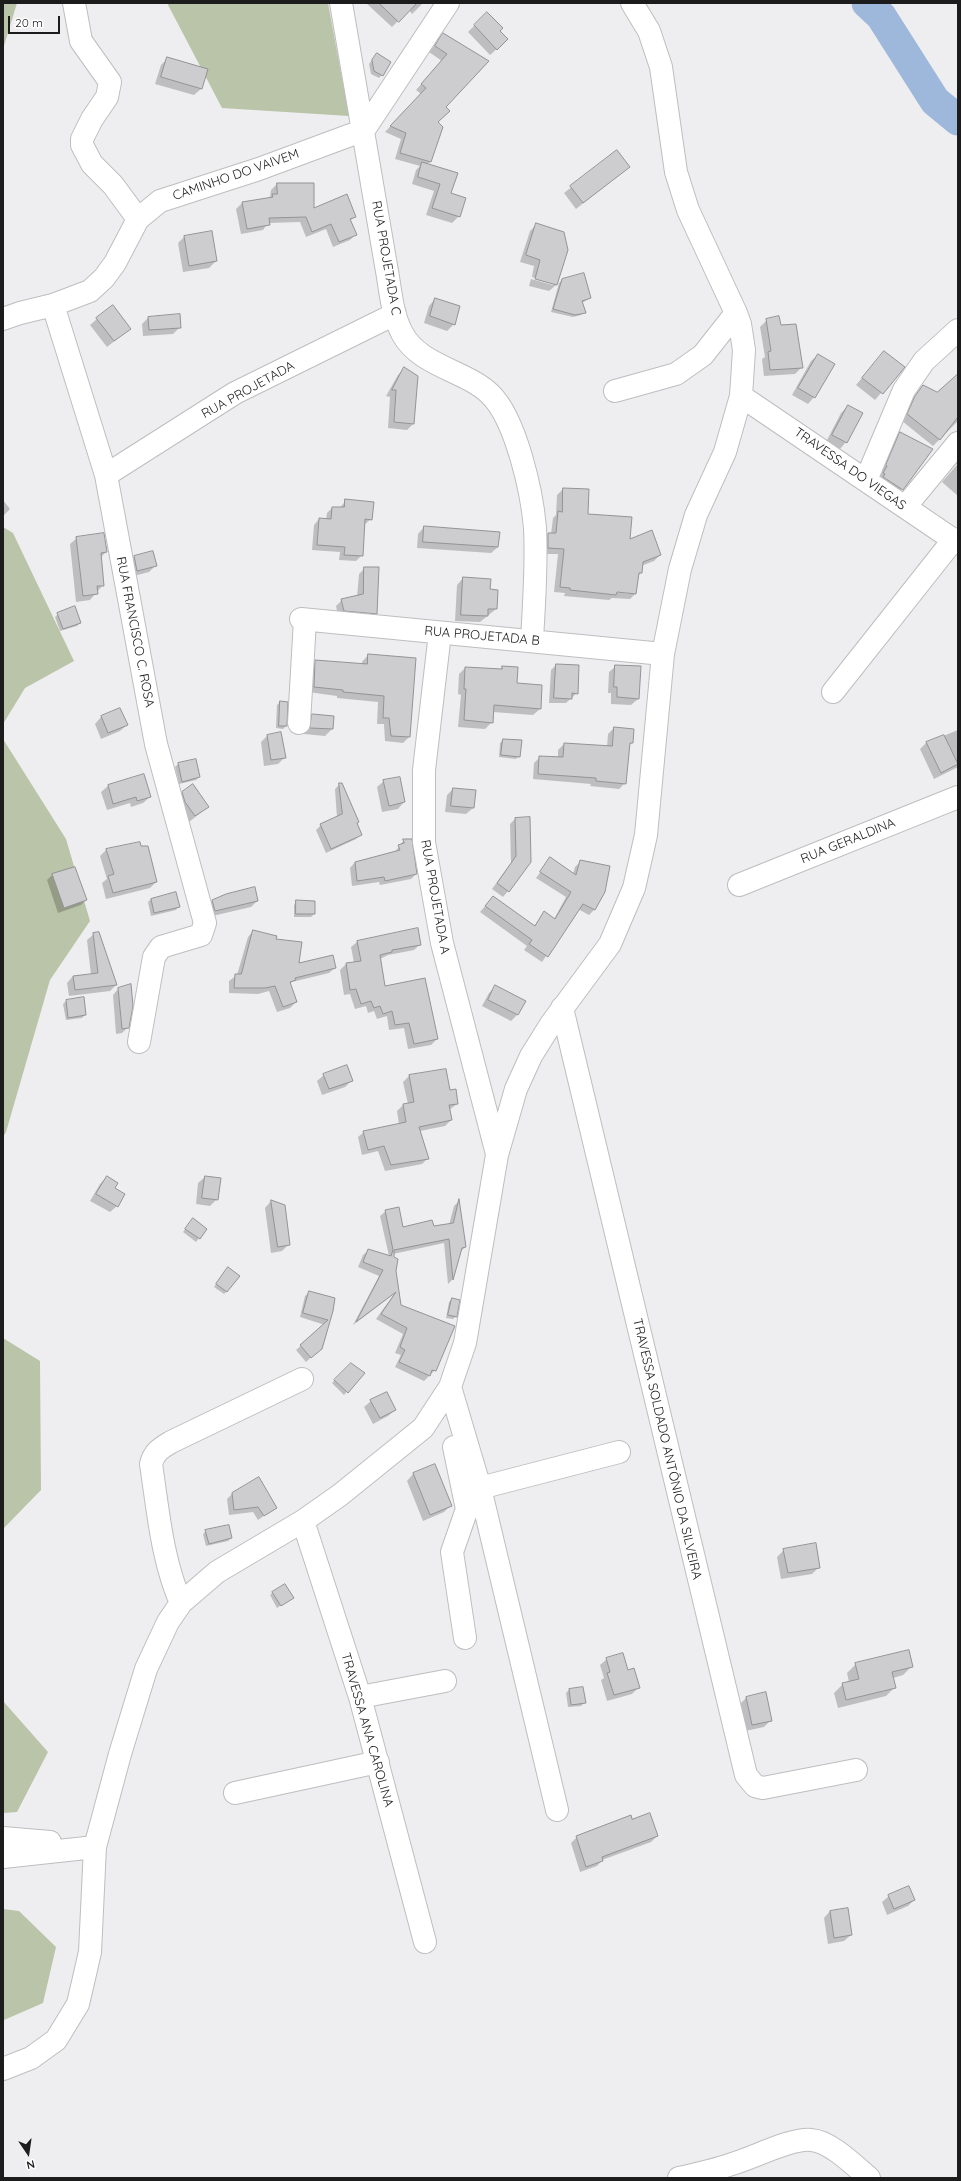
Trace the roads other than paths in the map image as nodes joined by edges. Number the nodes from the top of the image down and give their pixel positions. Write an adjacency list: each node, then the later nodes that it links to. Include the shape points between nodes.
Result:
1 (74, 3): 6 (street, via 81,41 110,82 107,97 92,119 82,139 82,145 92,164)
2 (341, 3): 5 (street, RUA PROJETADA C)
3 (448, 3): 5 (street)
4 (632, 3): 8 (street, via 649,31 661,67 676,172 688,210)
5 (364, 130): 6 (street, CAMINHO DO VAIVEM, via 160,201); 9 (street, RUA PROJETADA C)
6 (138, 219): 7 (street, CAMINHO DO VAIVEM, via 115,263 104,278 90,291)
7 (53, 305): 10 (street, CAMINHO DO VAIVEM); 15 (street, RUA FRANCISCO C. ROSA)
8 (736, 313): 12 (street, via 703,355 676,374); 13 (street, via 743,344)
9 (395, 314): 15 (street, RUA PROJETADA, via 236,393); 20 (street, RUA PROJETADA C, via 402,334 412,346 423,355 472,379 491,395 507,419 521,452 535,526)
10 (3, 319)
11 (958, 330): 16 (street, via 924,361 904,390)
12 (615, 391)
13 (741, 396): 16 (street, TRAVESSA DO VIEGAS); 21 (street, via 724,452 696,515 680,569)
14 (958, 443): 17 (street)
15 (106, 475): 27 (street, RUA FRANCISCO C. ROSA, via 156,744 206,923 201,935 161,947 154,957)
16 (866, 480): 17 (street, TRAVESSA DO VIEGAS)
17 (905, 507): 18 (street, TRAVESSA DO VIEGAS)
18 (956, 541): 22 (street)
19 (440, 633): 20 (street, RUA PROJETADA B); 23 (street, RUA PROJETADA B, via 303,620); 28 (street, RUA PROJETADA A, via 424,770 424,842 442,943)
20 (532, 640): 21 (street, RUA PROJETADA B)
21 (663, 654): 26 (street, via 646,835 634,888 610,944)
22 (833, 692)
23 (299, 723)
24 (958, 797): 25 (street, RUA GERALDINA)
25 (739, 885)
26 (562, 1008): 28 (street, via 531,1056 516,1089); 39 (street, TRAVESSA SOLDADO ANTÔNIO DA SILVEIRA, via 746,1775 755,1786 763,1788)
27 (139, 1042)
28 (497, 1155): 30 (street, via 465,1343)
29 (302, 1379): 34 (street, via 171,1442 157,1451 153,1457 151,1464 166,1552 174,1588)
30 (445, 1395): 32 (street); 33 (street, via 423,1428 340,1495); 35 (street, via 467,1509 452,1552)
31 (618, 1452): 32 (street)
32 (480, 1488): 41 (street)
33 (303, 1520): 34 (street, via 217,1572); 37 (street, TRAVESSA ANA CAROLINA)
34 (181, 1603): 43 (street, via 168,1622 146,1669 120,1754)
35 (465, 1638)
36 (445, 1681): 37 (street)
37 (360, 1697): 38 (street, TRAVESSA ANA CAROLINA)
38 (378, 1762): 40 (street); 45 (street, TRAVESSA ANA CAROLINA)
39 (856, 1770)
40 (235, 1793)
41 (558, 1810)
42 (3, 1838): 43 (street)
43 (96, 1847): 44 (street); 46 (street, via 90,1952 78,2004 56,2040 31,2058)
44 (3, 1857)
45 (425, 1942)
46 (3, 2069)
47 (718, 2173): 48 (street); 49 (street, via 793,2142 811,2140 823,2143 844,2156)
48 (679, 2178)
49 (869, 2178)

